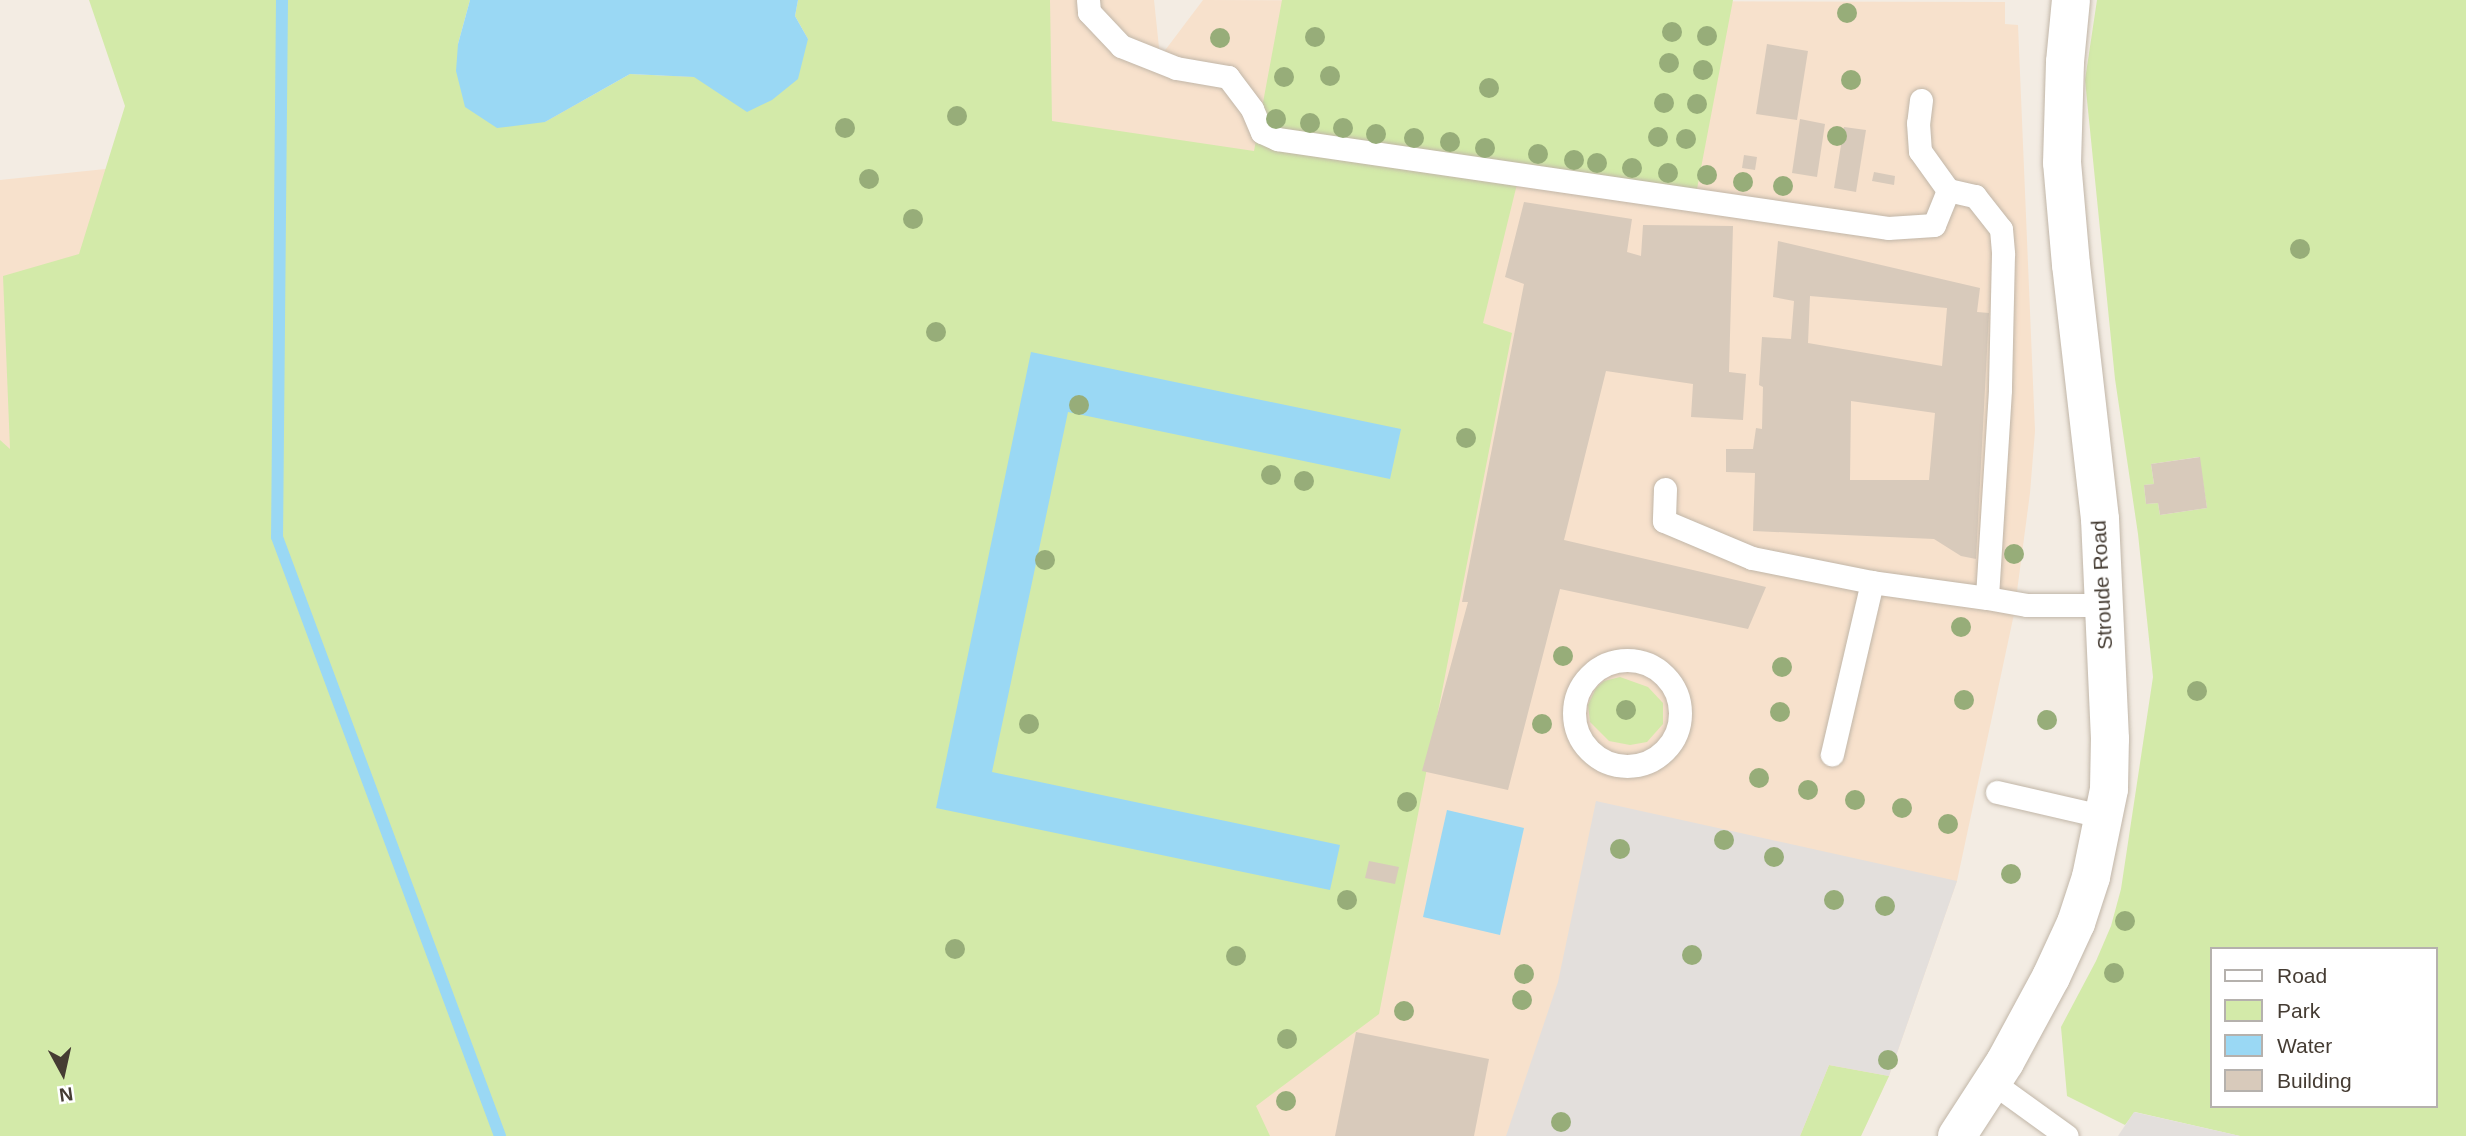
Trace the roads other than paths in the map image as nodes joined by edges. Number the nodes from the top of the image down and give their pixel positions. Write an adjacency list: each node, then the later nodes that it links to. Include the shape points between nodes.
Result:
1 (1088, 0): 4 (lane, via 1089,12 1121,46 1176,68 1228,77 1252,109 1262,132 1277,139 1888,228 1934,225)
2 (2071, 0): 8 (street, Stroude Road, via 2063,163 2098,505)
3 (1921, 100): 4 (lane, via 1920,151)
4 (1948, 190): 7 (lane, via 1975,196 2001,229 2000,390)
5 (1665, 489): 6 (lane, via 1664,521 1752,558)
6 (1872, 582): 7 (lane); 10 (lane)
7 (1987, 598): 8 (lane, via 2027,605)
8 (2103, 605): 12 (street, Stroude Road, via 2110,739)
9 (1679, 723): 9 (lane, via 1672,742 1659,756 1621,766 1602,761 1581,740 1574,722 1574,702 1581,684 1595,670 1613,661 1642,662 1660,670 1672,685 1680,703)
10 (1832, 754)
11 (1997, 792): 12 (lane)
12 (2105, 817): 13 (street, Stroude Road, via 2076,923)
13 (1992, 1082): 14 (street, Stroude Road); 15 (lane)
14 (1957, 1136)
15 (2067, 1136)

